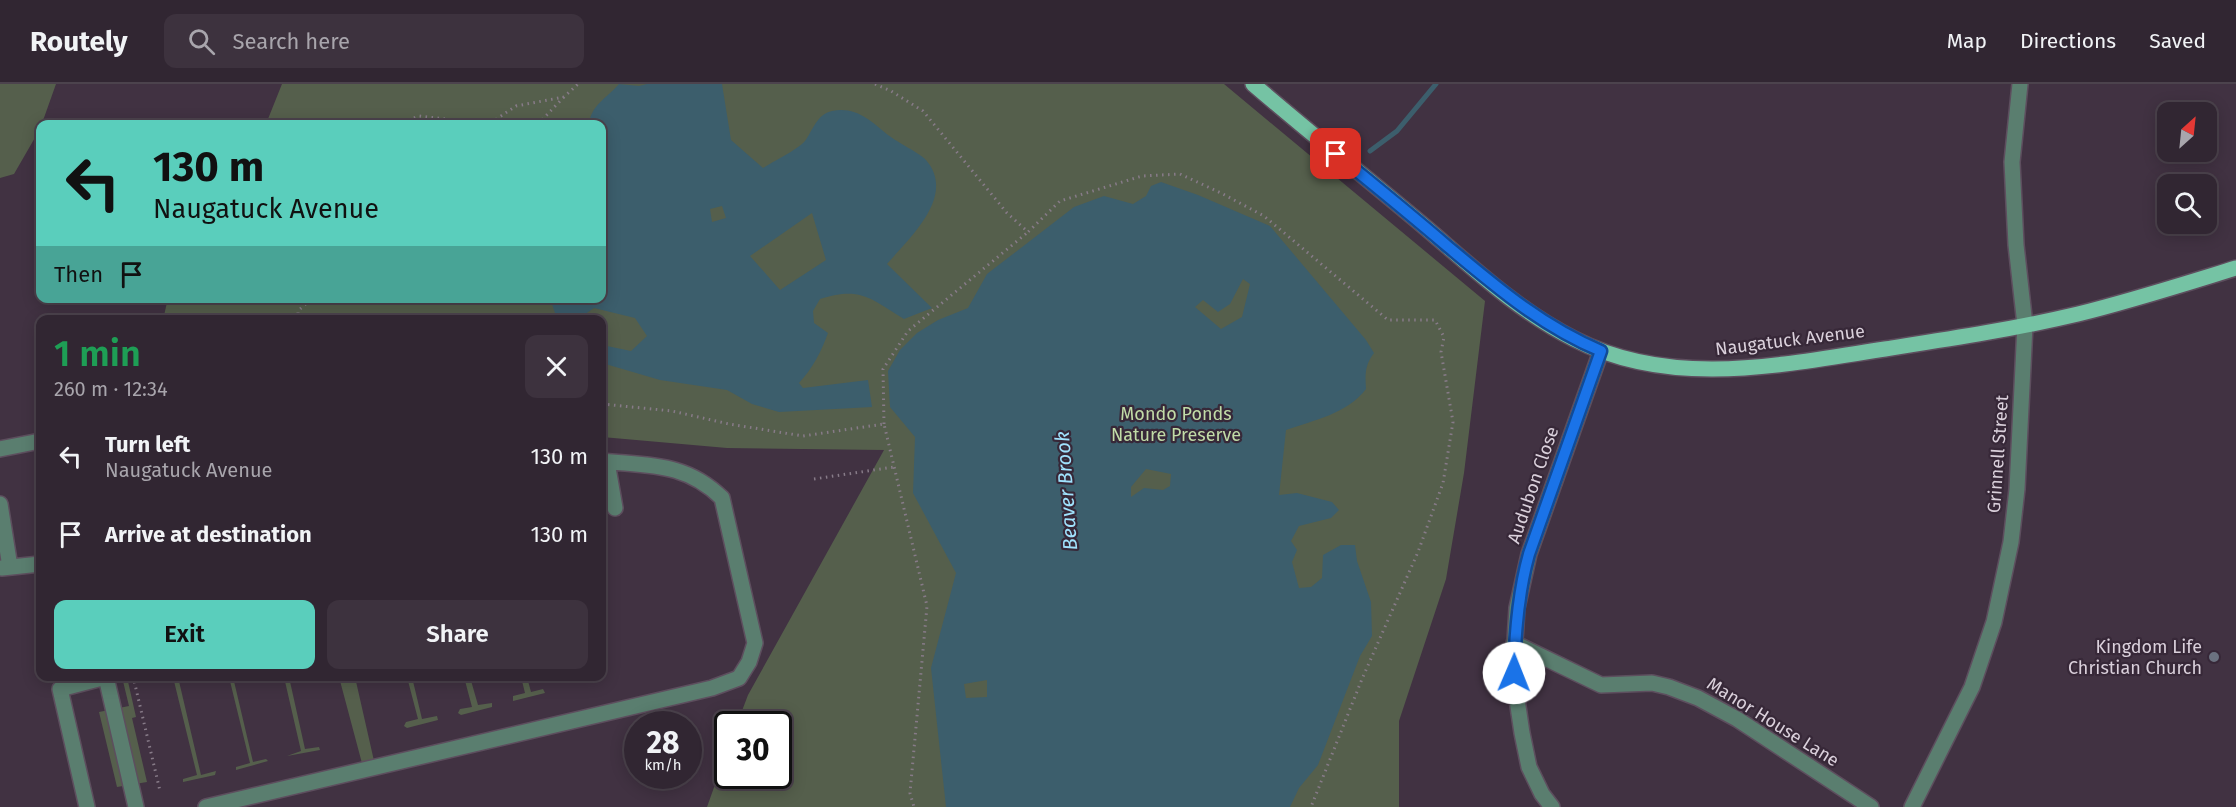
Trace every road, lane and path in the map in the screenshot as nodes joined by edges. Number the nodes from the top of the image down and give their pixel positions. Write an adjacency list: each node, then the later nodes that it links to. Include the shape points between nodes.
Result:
1 (578, 84): 5 (path)
2 (875, 84): 10 (path, via 923,111 1007,213)
3 (1253, 84): 15 (main road, Naugatuck Avenue, via 1500,290 1544,323)
4 (2020, 84): 14 (street, Grinnell Street, via 2012,162)
5 (564, 97): 8 (path, via 516,106); 9 (path)
6 (408, 120): 7 (path, via 419,116)
7 (454, 120)
8 (495, 120)
9 (542, 120)
10 (1028, 232): 17 (path, via 908,331 883,369); 37 (path, via 1060,201 1142,176 1180,174 1264,216 1388,320 1435,320 1444,337 1441,352 1453,422 1443,483)
11 (2236, 268): 14 (main road, Naugatuck Avenue, via 2089,311)
12 (307, 303): 13 (path)
13 (298, 315)
14 (2025, 324): 15 (main road, Naugatuck Avenue, via 1819,359 1717,370 1654,365); 40 (street, Grinnell Street, via 2017,489 1996,615 1972,687)
15 (1601, 351): 28 (street, Audubon Close, via 1529,554)
16 (606, 404): 17 (path, via 672,411 803,436)
17 (884, 424): 21 (path)
18 (36, 442): 19 (street)
19 (0, 449)
20 (606, 462): 35 (street, via 673,468 710,486 722,498 754,643 739,678 712,688)
21 (894, 467): 23 (path); 36 (path, via 927,606 910,793)
22 (606, 470): 25 (street)
23 (814, 479)
24 (0, 504): 27 (street)
25 (615, 508)
26 (36, 564): 27 (street)
27 (5, 568)
28 (1514, 643): 38 (street, Audubon Close, via 1515,694 1529,767); 39 (street, Manor House Lane, via 1601,685 1652,683 1698,698 1737,719)
29 (91, 681): 33 (street, via 60,689)
30 (107, 681): 34 (street)
31 (134, 681): 32 (path)
32 (160, 792)
33 (87, 807)
34 (135, 807)
35 (206, 807)
36 (914, 807)
37 (1311, 807)
38 (1552, 807)
39 (1871, 807)
40 (1912, 807)

